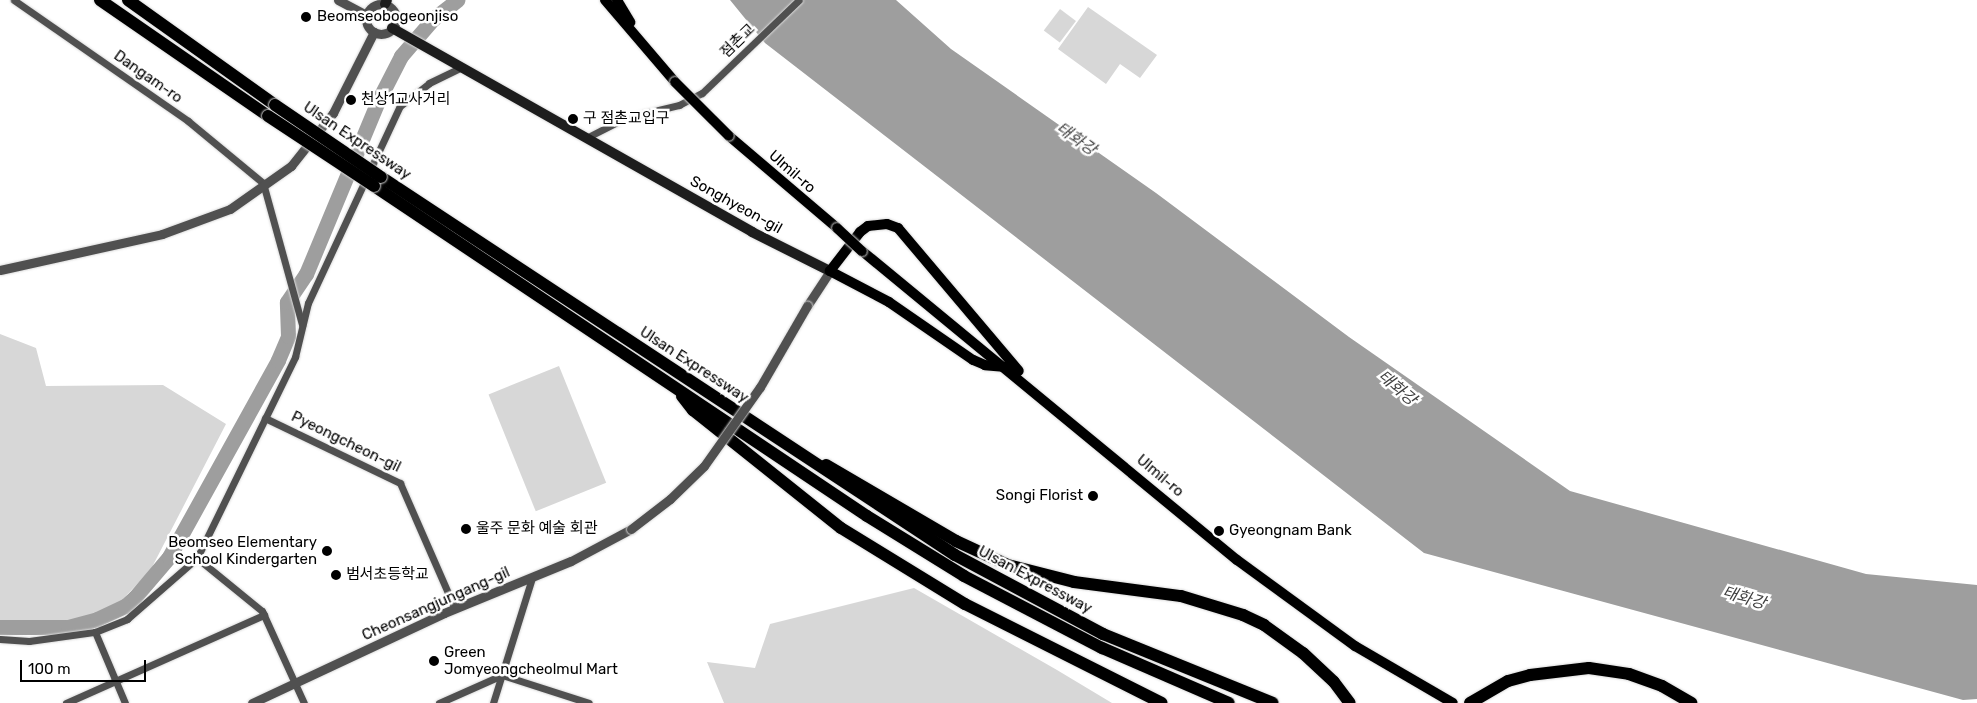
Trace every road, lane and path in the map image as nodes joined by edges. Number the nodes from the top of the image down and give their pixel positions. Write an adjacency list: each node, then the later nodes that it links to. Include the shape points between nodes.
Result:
1 (14, 0): 18 (street, Dangam-ro, via 188,121)
2 (100, 0): 15 (highway, Ulsan Expressway)
3 (128, 0): 15 (highway, Ulsan Expressway)
4 (338, 0): 10 (street)
5 (597, 0): 13 (main road)
6 (605, 0): 13 (main road)
7 (617, 0): 13 (main road)
8 (799, 0): 16 (street, 점촌교, via 702,93 679,105 625,118)
9 (386, 2): 10 (street, via 372,7); 11 (street, via 395,14)
10 (366, 15): 12 (street, via 367,25)
11 (392, 28): 12 (street, via 384,33); 14 (main road)
12 (374, 32): 18 (street, via 333,113 291,166)
13 (642, 45): 22 (main road, Ulmil-ro, bridge, via 729,136 862,251)
14 (462, 67): 16 (main road); 21 (street, via 413,93 400,106 308,303)
15 (272, 111): 17 (highway, Ulsan Expressway, bridge)
16 (588, 137): 20 (main road, Songhyeon-gil, via 752,232)
17 (378, 181): 23 (highway, Ulsan Expressway); 26 (highway, Ulsan Expressway)
18 (263, 183): 19 (street, via 230,209 197,222 114,246); 21 (street)
19 (0, 270)
20 (830, 271): 22 (main road, via 889,302 973,360); 24 (main road, via 868,226 887,224 898,228); 28 (street, Cheonsangjungang-gil, bridge, via 760,387 704,466 670,499 631,529 590,553)
21 (303, 330): 25 (street, via 295,357)
22 (1006, 368): 24 (main road, Ulmil-ro)
23 (674, 387): 43 (highway, via 693,410 840,528 965,604); 44 (highway, Ulsan Expressway, via 867,516 1000,597 1118,656)
24 (1036, 391): 47 (main road, Ulmil-ro, via 1237,560 1355,646)
25 (265, 418): 27 (street); 29 (street, Pyeongcheon-gil, via 400,483)
26 (812, 462): 45 (highway, Ulsan Expressway, via 956,555 1054,610 1103,634); 46 (highway, via 832,466 956,541 1008,565 1074,582 1181,596 1224,608 1264,625 1303,653 1334,682)
27 (197, 558): 30 (street); 31 (street, via 126,618)
28 (532, 578): 29 (street, Cheonsangjungang-gil); 33 (street)
29 (455, 609): 35 (street, Cheonsangjungang-gil)
30 (264, 615): 34 (street); 35 (street)
31 (95, 632): 32 (street, via 29,642); 34 (street)
32 (0, 639)
33 (502, 675): 40 (street); 41 (street); 42 (street)
34 (116, 681): 36 (street); 37 (street)
35 (296, 683): 38 (street, Cheonsangjungang-gil); 39 (street)
36 (66, 703)
37 (125, 703)
38 (252, 703)
39 (304, 703)
40 (439, 703)
41 (493, 703)
42 (590, 703)
43 (1162, 703)
44 (1229, 703)
45 (1273, 703)
46 (1350, 703)
47 (1453, 703)
48 (1470, 703): 49 (highway, via 1515,679 1589,668 1629,674 1662,686)
49 (1691, 703)

